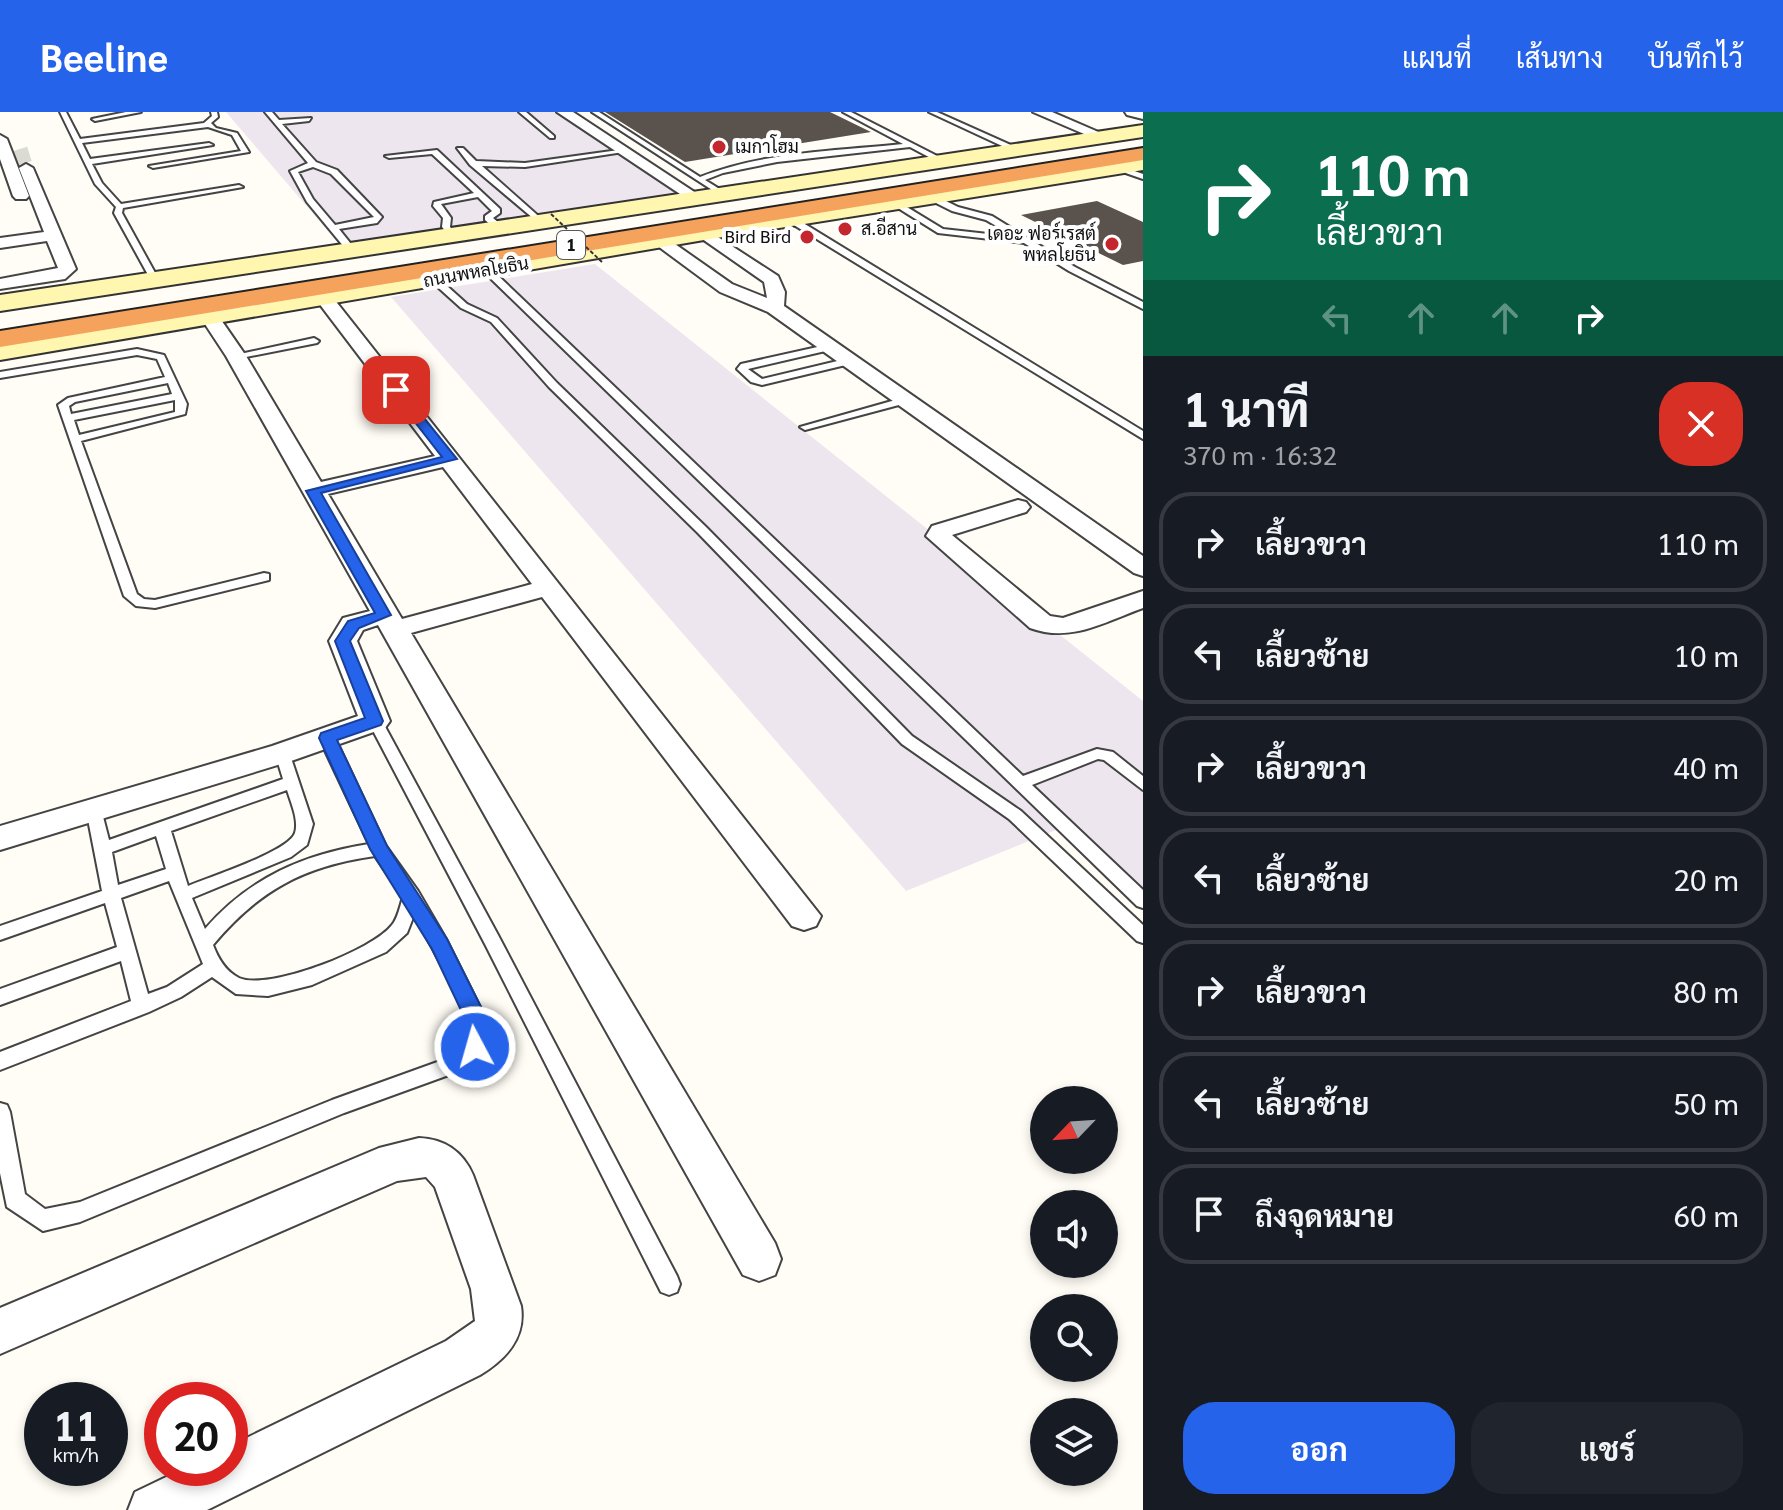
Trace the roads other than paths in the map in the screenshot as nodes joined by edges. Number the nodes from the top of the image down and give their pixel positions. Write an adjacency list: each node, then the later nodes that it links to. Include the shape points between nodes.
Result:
1 (63, 112): 21 (lane)
2 (138, 112): 13 (lane)
3 (214, 112): 16 (lane)
4 (268, 112): 15 (lane)
5 (522, 112): 18 (lane)
6 (564, 112): 27 (street)
7 (595, 112): 37 (lane)
8 (846, 112): 24 (lane)
9 (932, 112): 26 (lane)
10 (1040, 112): 19 (street)
11 (1132, 112): 12 (street)
12 (1143, 115)
13 (95, 119)
14 (309, 119): 15 (lane)
15 (279, 122): 32 (lane)
16 (208, 125): 21 (lane); 33 (lane, via 235,134 245,152)
17 (1143, 131): 19 (main road, ถนนพหลโยธิน / 1)
18 (552, 137)
19 (1103, 137): 26 (main road, ถนนพหลโยธิน / 1)
20 (1143, 140): 62 (highway, ถนนพหลโยธิน / 1)
21 (78, 141): 30 (lane)
22 (7, 144): 35 (street)
23 (209, 145): 30 (lane)
24 (909, 145): 29 (lane); 37 (lane, via 721,171)
25 (460, 150): 31 (lane)
26 (1018, 150): 29 (main road, ถนนพหลโยธิน / 1)
27 (626, 151): 31 (lane, via 525,165); 37 (street)
28 (389, 156): 38 (lane, via 434,152)
29 (943, 161): 37 (main road, ถนนพหลโยธิน / 1, via 723,195)
30 (88, 162): 41 (lane)
31 (473, 163): 42 (lane)
32 (313, 164): 44 (lane, via 294,171); 44 (lane, via 334,172 378,217)
33 (153, 166)
34 (1140, 170): 39 (main road, ถนนพหลโยธิน / 1); 62 (highway, ถนนพหลโยธิน / 1)
35 (17, 173): 49 (street)
36 (239, 187): 41 (lane)
37 (698, 189): 42 (main road, ถนนพหลโยธิน / 1)
38 (480, 194): 45 (lane, via 496,207 488,218); 48 (lane, via 437,204 447,218)
39 (931, 197): 40 (main road, ถนนพหลโยธิน / 1); 51 (lane, via 989,218)
40 (894, 203): 43 (main road, ถนนพหลโยธิน / 1); 51 (lane, via 941,231)
41 (120, 207): 56 (lane, via 118,213)
42 (546, 219): 45 (main road, ถนนพหลโยธิน / 1)
43 (792, 220): 46 (main road, ถนนพหลโยธิน / 1); 78 (lane)
44 (333, 228): 53 (lane)
45 (501, 229): 48 (main road, ถนนพหลโยธิน / 1)
46 (704, 233): 50 (main road, ถนนพหลโยธิน / 1); 61 (street, via 772,280)
47 (55, 235): 49 (street); 49 (street); 49 (street, via 66,272)
48 (448, 237): 53 (main road, ถนนพหลโยธิน / 1); 62 (highway)
49 (35, 238): 52 (street); 56 (main road, ถนนพหลโยธิน / 1); 57 (street); 59 (main road, ถนนพหลโยธิน / 1)
50 (659, 241): 54 (main road, ถนนพหลโยธิน / 1); 61 (street, via 726,288)
51 (1029, 241): 60 (lane)
52 (0, 243)
53 (352, 251): 56 (main road, ถนนพหลโยธิน / 1)
54 (487, 270): 55 (main road, ถนนพหลโยธิน / 1); 92 (lane)
55 (440, 278): 58 (main road, ถนนพหลโยธิน / 1); 62 (highway); 106 (lane, via 464,306 494,320 907,740 1015,815)
56 (155, 280)
57 (0, 284)
58 (324, 298): 64 (main road, ถนนพหลโยธิน / 1); 80 (street)
59 (0, 303)
60 (1143, 306)
61 (775, 308): 67 (street)
62 (117, 309): 63 (highway, ถนนพหลโยธิน / 1); 65 (highway, ถนนพหลโยธิน / 1)
63 (0, 315)
64 (210, 318): 69 (street); 70 (main road, ถนนพหลโยธิน / 1)
65 (0, 339)
66 (314, 341): 69 (lane)
67 (831, 347): 71 (street); 71 (lane, via 742,369 762,382)
68 (0, 352): 70 (main road, ถนนพหลโยธิน / 1)
69 (236, 356): 81 (street)
70 (38, 357): 72 (lane); 73 (lane, via 150,352 161,357)
71 (850, 361): 75 (street)
72 (0, 375)
73 (172, 379): 74 (lane); 76 (lane, via 72,400 63,405)
74 (178, 396): 76 (lane); 79 (lane, via 183,409 168,419)
75 (906, 400): 77 (lane); 83 (street)
76 (66, 418): 79 (lane)
77 (805, 427)
78 (1143, 436)
79 (74, 439): 84 (lane, via 131,596 155,604)
80 (450, 459): 81 (street); 85 (street)
81 (313, 491): 87 (street)
82 (1018, 507): 86 (street, via 938,536 1040,622 1054,627)
83 (1143, 568)
84 (264, 577)
85 (549, 587): 87 (street); 104 (street)
86 (1143, 599)
87 (388, 622): 88 (street, via 353,624 343,641); 114 (street)
88 (375, 721): 89 (street); 115 (lane)
89 (327, 738): 90 (street); 98 (lane)
90 (283, 753): 91 (lane); 94 (street)
91 (293, 782): 95 (lane); 101 (lane, via 305,824 301,841 285,853)
92 (1021, 783): 93 (lane, via 1097,754 1108,756); 103 (lane)
93 (1143, 784)
94 (94, 809): 96 (street); 97 (lane)
95 (162, 828): 97 (lane); 99 (lane)
96 (0, 838)
97 (103, 849): 100 (lane)
98 (379, 849): 102 (lane); 107 (lane, via 303,864 226,914)
99 (175, 872): 100 (lane); 101 (lane)
100 (111, 893): 105 (lane); 108 (lane)
101 (182, 895): 107 (lane)
102 (412, 896): 109 (lane, via 401,928 380,947 312,977 268,988 236,986); 113 (lane, via 479,1025 475,1047 461,1062 80,1212 43,1220 15,1200)
103 (1143, 901)
104 (804, 916)
105 (0, 933)
106 (1143, 936)
107 (203, 944): 109 (lane)
108 (126, 951): 110 (lane); 111 (lane)
109 (213, 967): 111 (lane)
110 (0, 997)
111 (142, 1006): 112 (lane)
112 (0, 1061)
113 (0, 1112)
114 (759, 1259)
115 (669, 1284)
116 (0, 1331): 117 (street, via 394,1162 424,1155 442,1161 452,1175 493,1290 500,1320 491,1340)
117 (153, 1510)

